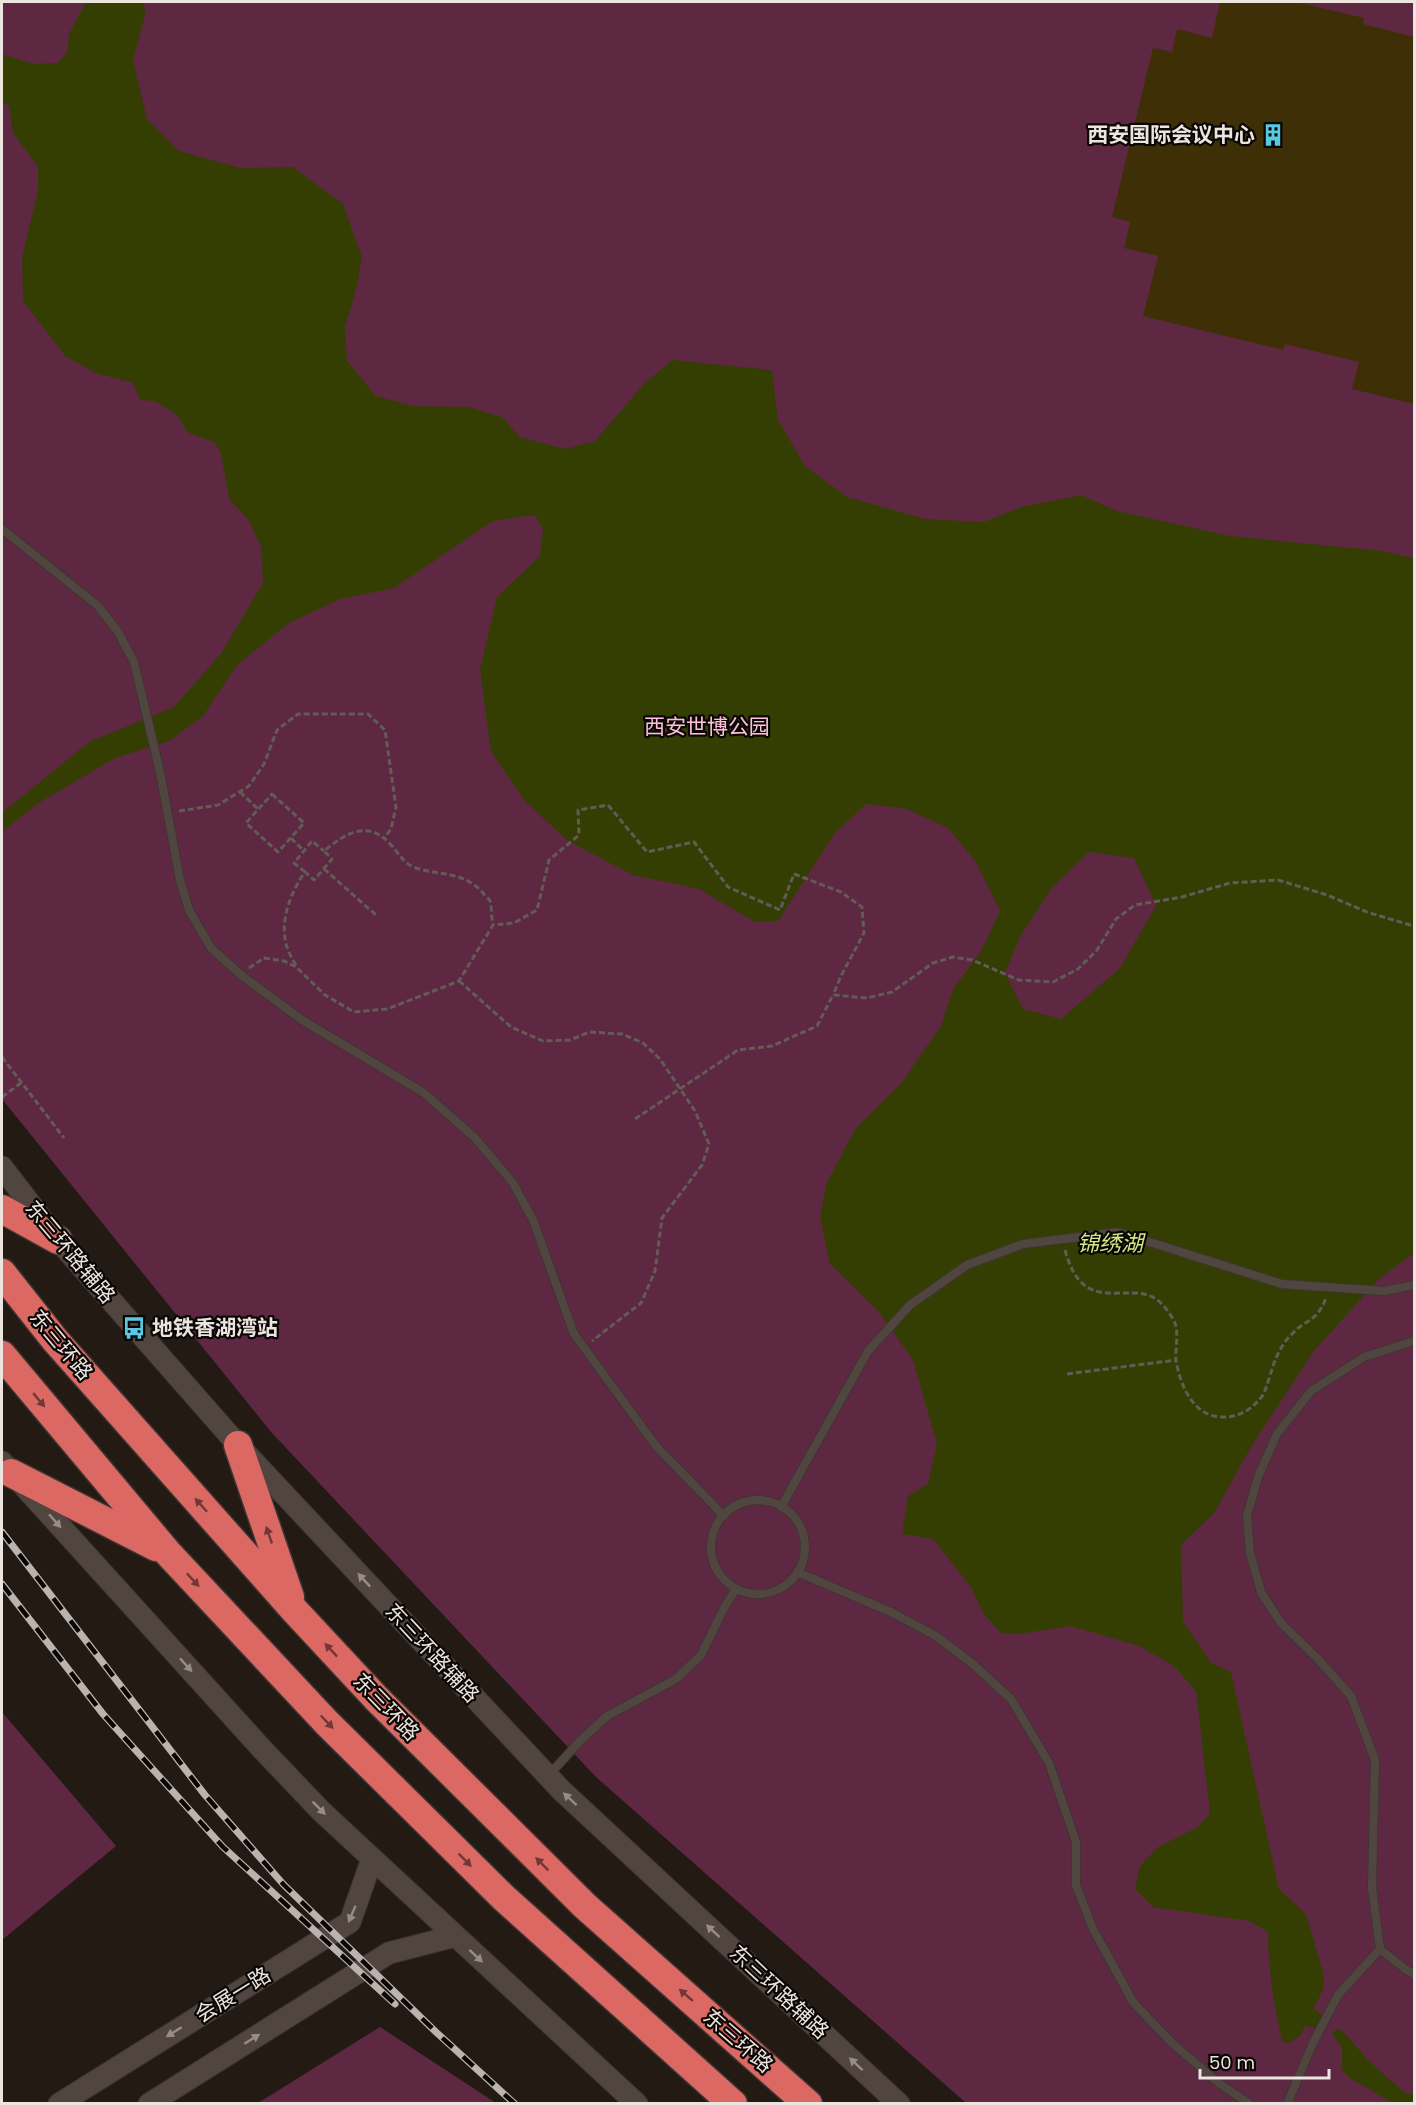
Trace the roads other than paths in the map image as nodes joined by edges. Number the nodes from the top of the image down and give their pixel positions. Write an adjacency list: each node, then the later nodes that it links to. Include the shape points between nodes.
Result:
1 (2, 529): 12 (lane, via 98,606 134,662 180,880 189,910 211,948 302,1020 424,1093 475,1138 513,1183 533,1220 574,1334 656,1446)
2 (2, 1167): 4 (main road, 东三环路辅路)
3 (2, 1209): 4 (highway)
4 (58, 1240): 9 (main road, 东三环路辅路)
5 (2, 1273): 16 (highway, 东三环路, one-way to 5, via 55,1340)
6 (1414, 1285): 11 (lane, via 1384,1291 1282,1284 1118,1232 1023,1244 967,1265 910,1305 868,1351)
7 (1414, 1341): 20 (lane, via 1364,1357 1311,1391 1277,1434 1258,1477 1247,1516 1250,1553 1261,1592 1281,1623 1351,1696 1375,1760 1372,1888)
8 (2, 1355): 13 (highway, one-way to 13)
9 (238, 1446): 16 (highway, one-way to 9); 17 (main road, 东三环路辅路, one-way to 9)
10 (6, 1467): 13 (highway); 18 (main road, one-way to 18, via 262,1749)
11 (782, 1507): 12 (lane, via 757,1500 742,1503); 14 (lane, via 797,1521 803,1536 805,1551)
12 (724, 1516): 15 (lane, via 712,1537 711,1552 719,1573)
13 (167, 1552): 25 (highway, one-way to 25, via 327,1723 504,1898)
14 (797, 1572): 15 (lane, via 780,1589 766,1594); 28 (lane, via 936,1636 1011,1699 1048,1763 1076,1842 1077,1885 1093,1929 1133,2002 1172,2043 1220,2084)
15 (736, 1589): 17 (lane, via 701,1655 676,1679 607,1716)
16 (295, 1611): 26 (highway, 东三环路, one-way to 16, via 585,1906 376,1698)
17 (548, 1777): 27 (main road, 东三环路辅路, one-way to 17)
18 (372, 1859): 19 (main road); 22 (main road, 会展一路, one-way to 22, via 350,1922)
19 (455, 1936): 23 (main road, one-way to 19, via 389,1953); 24 (main road, one-way to 24)
20 (1380, 1949): 21 (lane); 29 (lane, via 1338,1995)
21 (1414, 1974)
22 (59, 2103)
23 (149, 2103)
24 (637, 2103)
25 (733, 2103)
26 (808, 2103)
27 (899, 2103)
28 (1250, 2103)
29 (1287, 2103)

